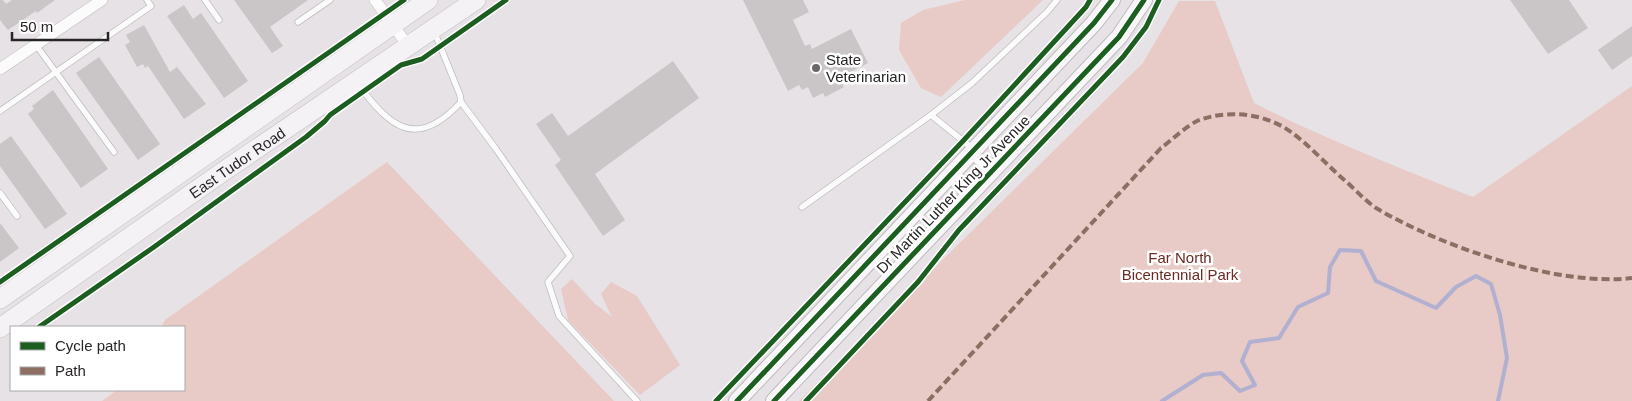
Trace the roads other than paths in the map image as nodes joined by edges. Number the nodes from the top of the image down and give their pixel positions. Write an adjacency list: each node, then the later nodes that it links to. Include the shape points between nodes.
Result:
1 (102, 0): 15 (street)
2 (147, 0): 18 (lane, via 151,6)
3 (205, 0): 11 (lane)
4 (330, 0): 12 (lane)
5 (375, 0): 13 (street)
6 (428, 0): 13 (main road, East Tudor Road)
7 (476, 0): 14 (main road, East Tudor Road)
8 (1057, 0): 22 (lane, via 972,83)
9 (1112, 0): 24 (street, Dr Martin Luther King Jr Avenue, via 1094,24)
10 (1144, 0): 25 (street, Dr Martin Luther King Jr Avenue, via 1119,37)
11 (219, 20)
12 (298, 22)
13 (392, 25): 16 (street); 29 (main road, East Tudor Road)
14 (433, 29): 16 (main road, East Tudor Road); 20 (lane)
15 (36, 45): 17 (street); 18 (lane)
16 (408, 46): 19 (main road, East Tudor Road)
17 (0, 69)
18 (56, 73): 21 (lane); 23 (lane)
19 (356, 82): 20 (lane, via 395,124 417,131 448,117); 30 (main road, East Tudor Road)
20 (460, 102): 31 (lane, via 570,256 548,282 559,316)
21 (0, 112)
22 (931, 115): 24 (lane); 27 (lane)
23 (114, 152)
24 (972, 152): 25 (lane); 32 (street, Dr Martin Luther King Jr Avenue)
25 (990, 174): 33 (street, Dr Martin Luther King Jr Avenue)
26 (0, 193): 28 (lane)
27 (802, 206)
28 (17, 216)
29 (0, 299)
30 (0, 328)
31 (637, 401)
32 (737, 401)
33 (774, 401)

